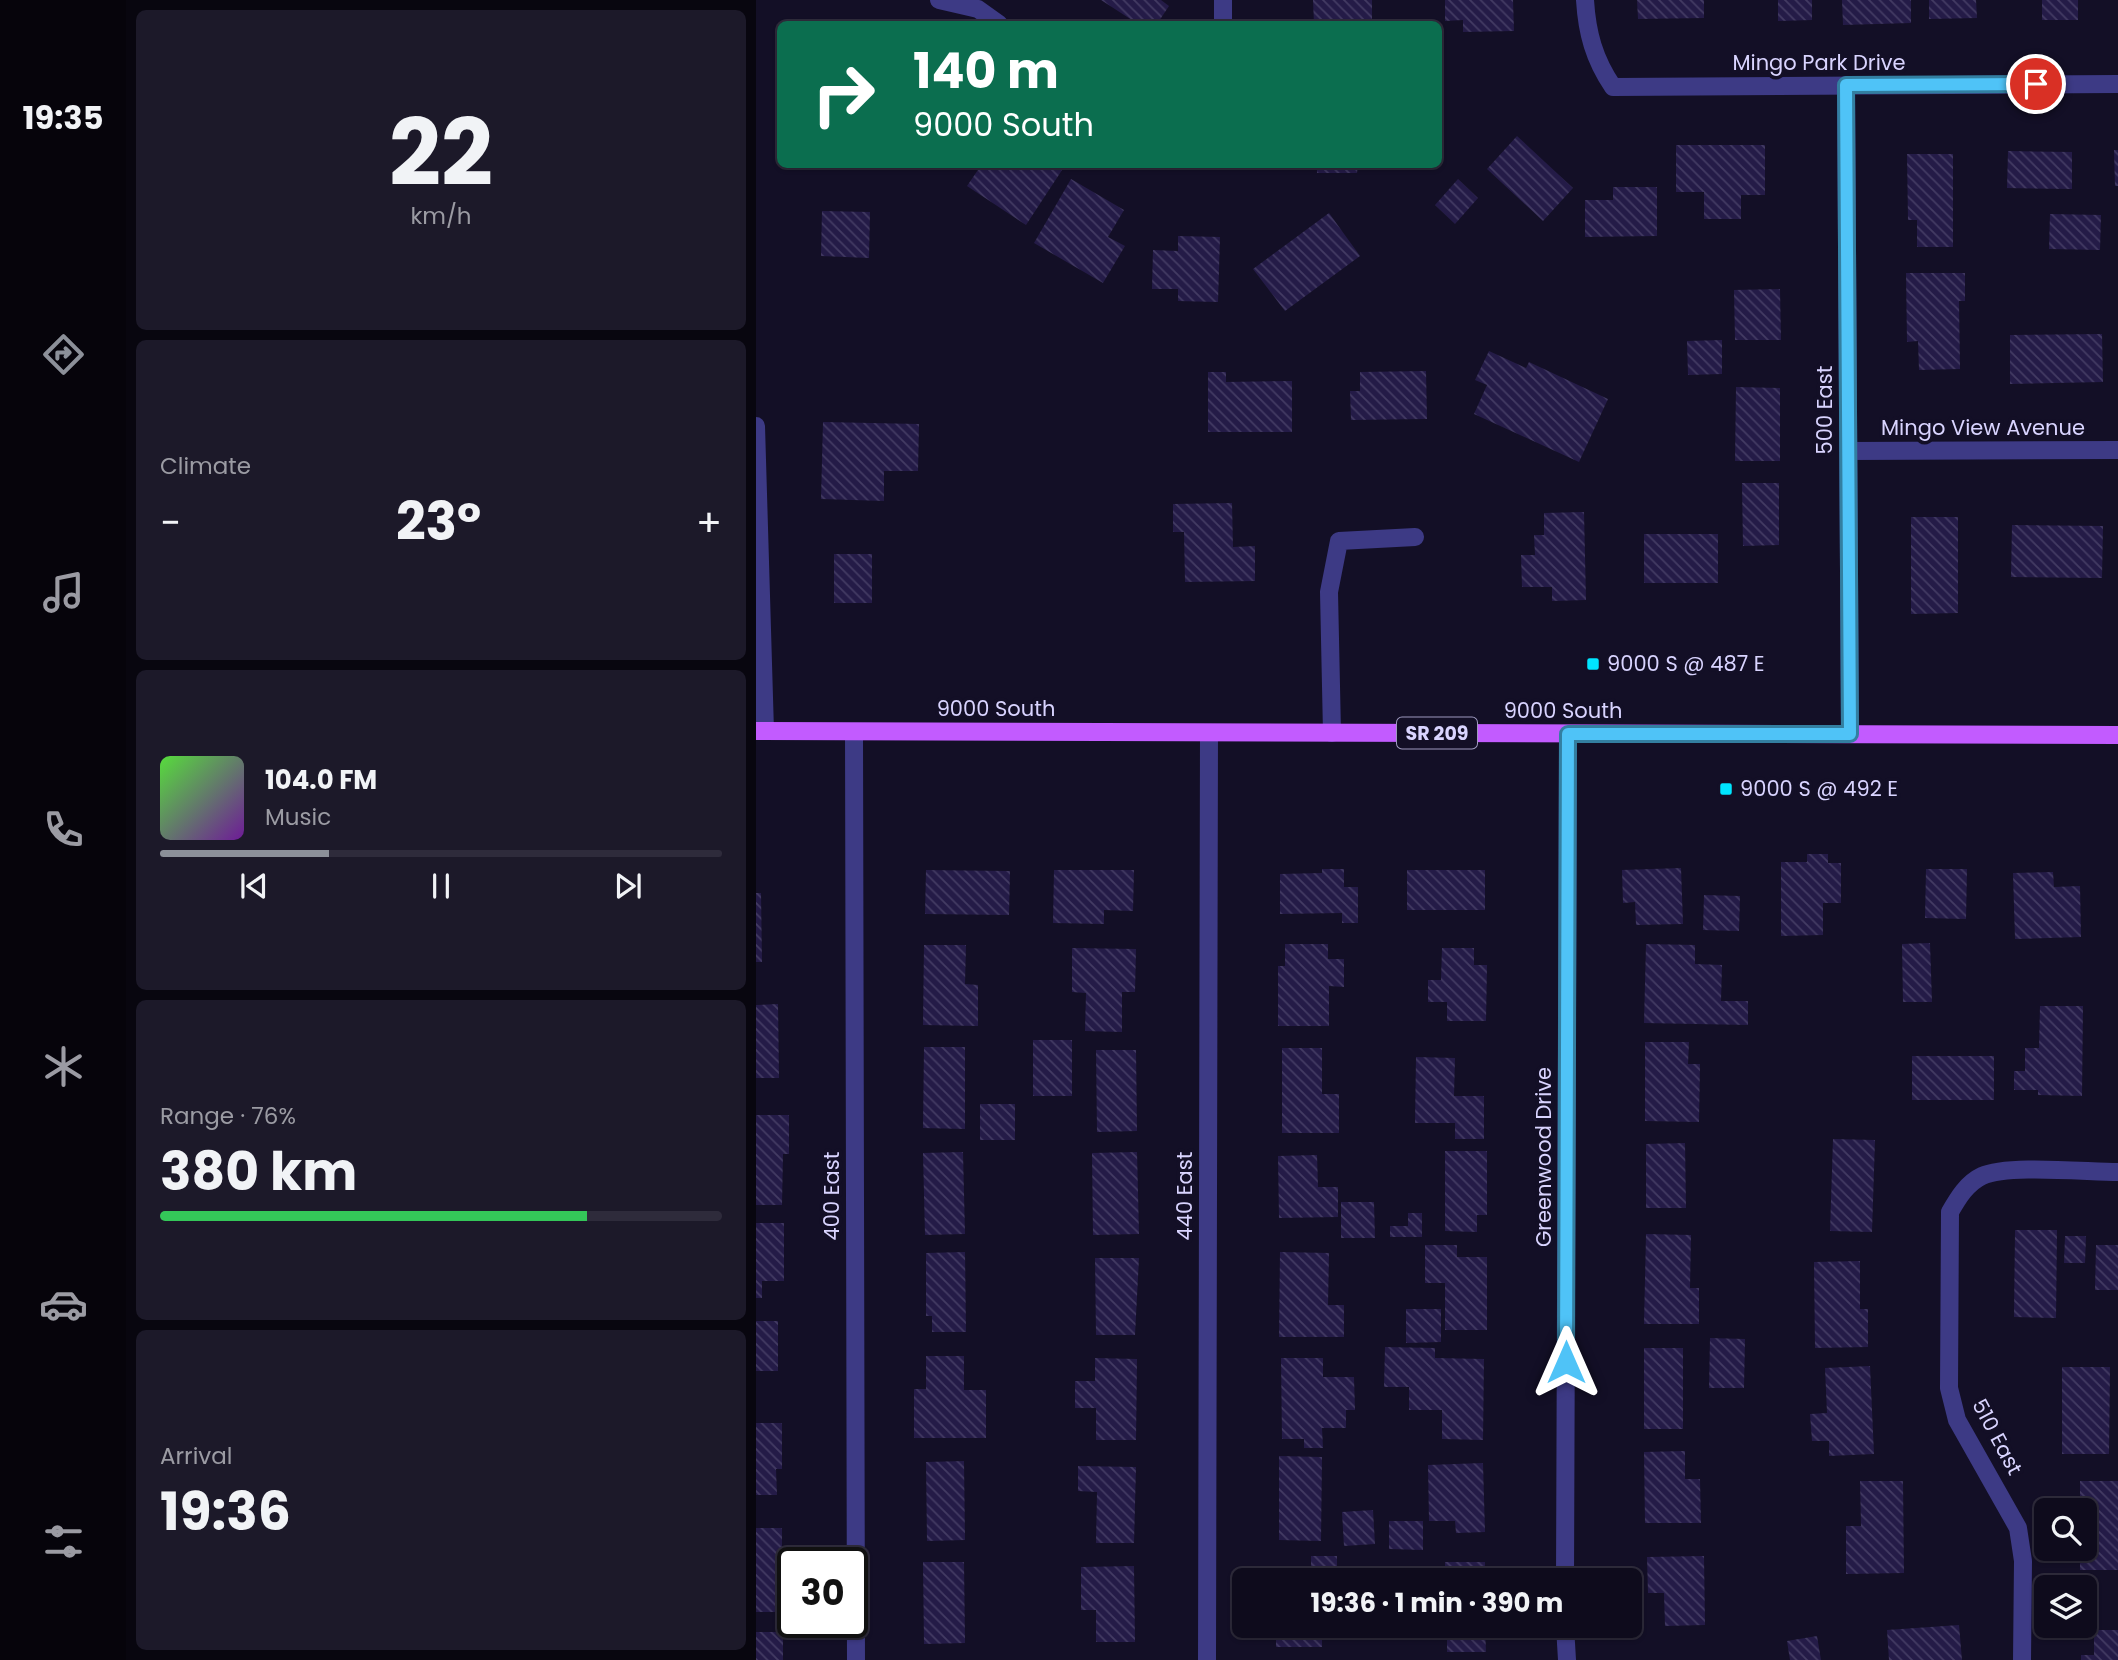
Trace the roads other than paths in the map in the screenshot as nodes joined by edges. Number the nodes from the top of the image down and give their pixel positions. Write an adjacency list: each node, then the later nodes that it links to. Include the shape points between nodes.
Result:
1 (939, 0): 4 (street, via 978,9)
2 (1223, 0): 5 (street)
3 (1585, 0): 7 (street, Mingo Park Drive, via 1597,64 1613,87)
4 (995, 21)
5 (1223, 21)
6 (2118, 84): 7 (street, Mingo Park Drive)
7 (1846, 85): 11 (street, 500 East)
8 (756, 426): 9 (street)
9 (756, 450): 12 (street)
10 (2118, 450): 11 (street, Mingo View Avenue)
11 (1848, 451): 19 (street, 500 East)
12 (757, 498): 14 (street)
13 (1415, 537): 17 (street, via 1339,541 1329,592)
14 (760, 731): 15 (main road, 9000 South / SR 209)
15 (854, 732): 16 (main road, 9000 South / SR 209); 24 (street, 400 East)
16 (1209, 733): 17 (main road, 9000 South / SR 209); 25 (street, 440 East)
17 (1332, 733): 18 (main road, 9000 South / SR 209)
18 (1568, 734): 19 (main road, 9000 South / SR 209); 22 (street, Greenwood Drive)
19 (1850, 734): 20 (main road, 9000 South / SR 209)
20 (2118, 735)
21 (2118, 1172): 27 (street, 510 East, via 2011,1171 1983,1176 1961,1193 1950,1212 1949,1388 1957,1420 2018,1528 2023,1560)
22 (1565, 1568)
23 (1566, 1638): 26 (street)
24 (856, 1660)
25 (1207, 1660)
26 (1567, 1660)
27 (2022, 1660)

